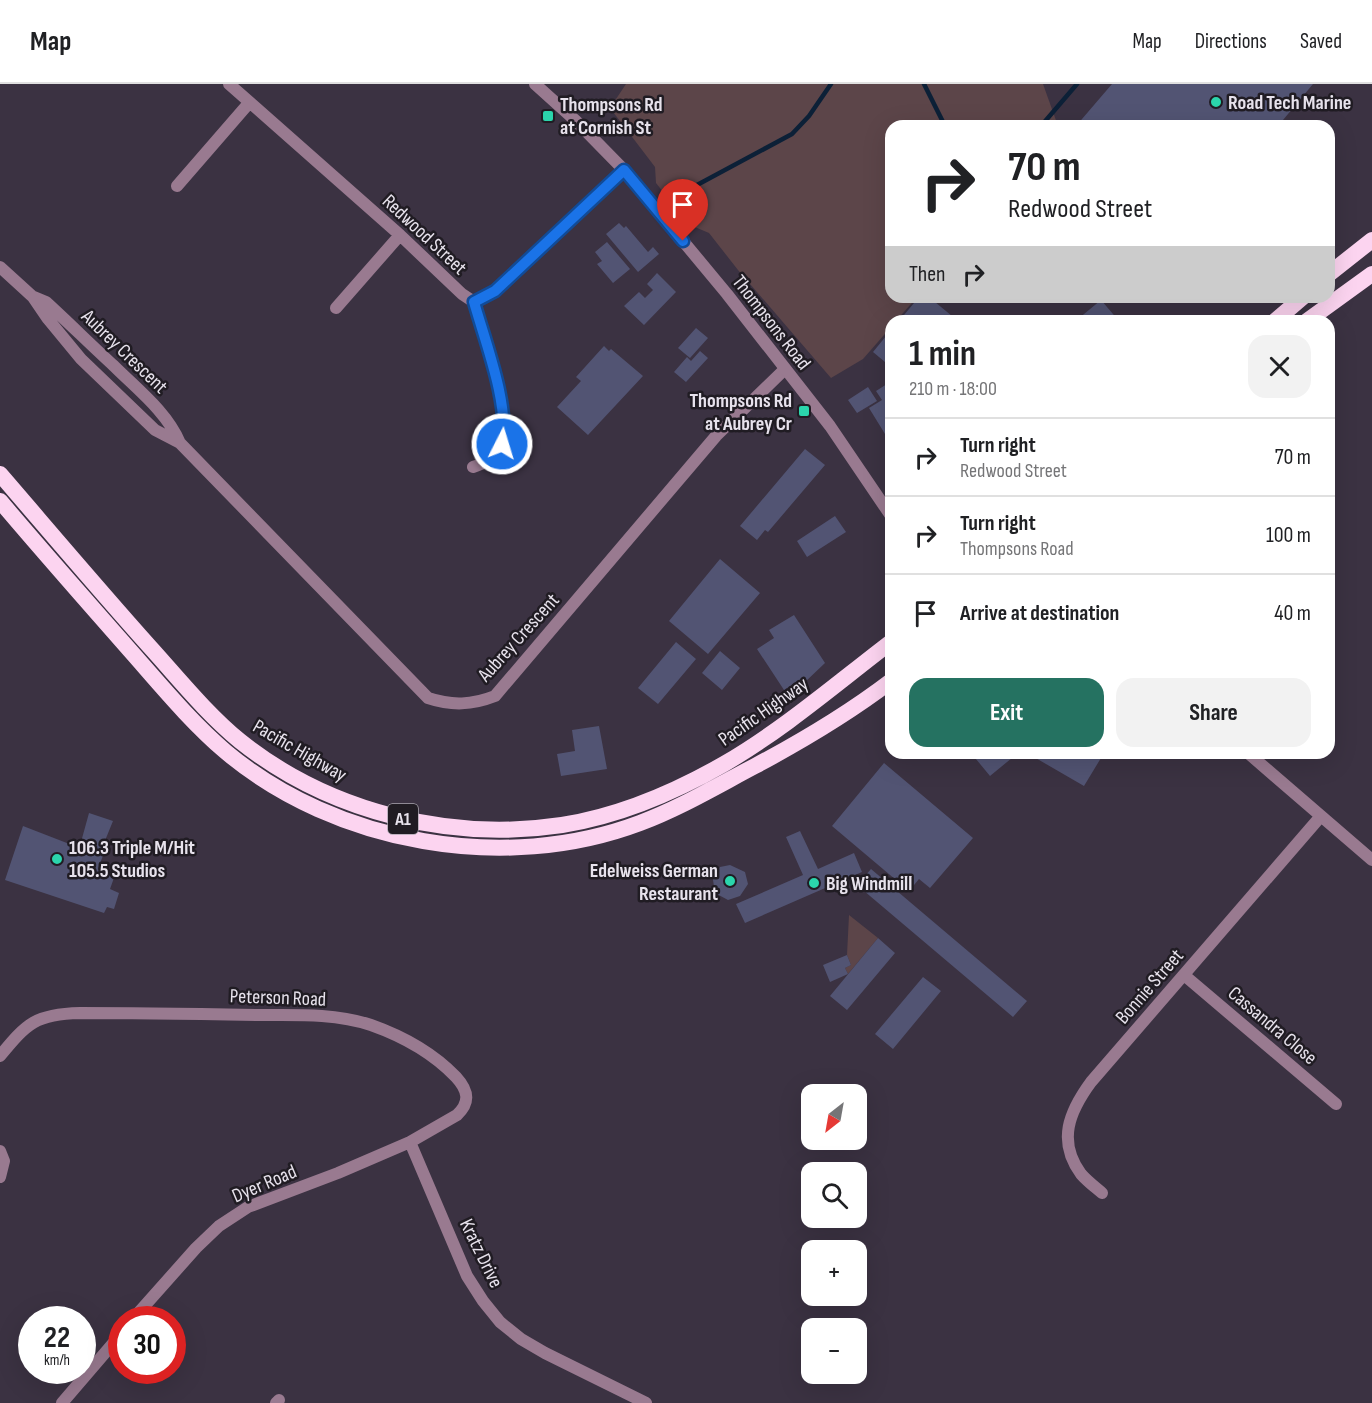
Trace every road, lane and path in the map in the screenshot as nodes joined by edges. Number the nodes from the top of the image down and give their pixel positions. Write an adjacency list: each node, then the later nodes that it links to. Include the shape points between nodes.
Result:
1 (230, 84): 3 (street, Redwood Street)
2 (535, 84): 4 (street, Thompsons Road)
3 (249, 103): 5 (street); 6 (street, Redwood Street)
4 (624, 170): 13 (street, Redwood Street, via 495,291); 19 (street, Thompsons Road)
5 (177, 186)
6 (400, 235): 13 (street, Redwood Street); 16 (street)
7 (1372, 240): 9 (highway)
8 (0, 267): 11 (street, Aubrey Crescent)
9 (1335, 269)
10 (1372, 274): 12 (highway)
11 (33, 297): 20 (street, Aubrey Crescent, via 81,359 155,430); 20 (street, Aubrey Crescent, via 46,302 134,385 175,430)
12 (1335, 301)
13 (474, 302): 21 (street, via 504,412 504,431 495,455)
14 (1296, 303): 17 (highway)
15 (1332, 303): 18 (highway)
16 (336, 308)
17 (1282, 315)
18 (1315, 315)
19 (784, 370): 20 (street, Aubrey Crescent, via 716,436 495,696 464,704 428,698); 24 (street, Thompsons Road, via 830,426)
20 (180, 443)
21 (473, 467)
22 (0, 474): 25 (highway, Pacific Highway / A1, via 193,695 241,741 328,794 421,823 514,830 564,825 627,809 750,748)
23 (0, 501): 28 (highway, Pacific Highway / A1, via 181,708 227,753 308,803 385,833 486,848 569,842 623,828 693,800 819,729)
24 (885, 507)
25 (885, 647)
26 (885, 678): 28 (street, Pacific Highway)
27 (885, 685): 28 (highway, Pacific Highway / A1)
28 (870, 695)
29 (1255, 759): 30 (street)
30 (1321, 816): 31 (street); 32 (street, Bonnie Street)
31 (1372, 860)
32 (1184, 975): 34 (street, Cassandra Close); 38 (street, Bonnie Street, via 1091,1082 1072,1112 1069,1152 1082,1175)
33 (0, 1056): 35 (street, Peterson Road, via 28,1025 66,1013 344,1019 415,1045 464,1087 467,1102 463,1110)
34 (1336, 1104)
35 (410, 1142): 39 (street, Dyer Road, via 248,1207 219,1226); 42 (street, Kratz Drive, via 467,1276 500,1322 545,1353)
36 (0, 1151): 37 (street, via 4,1161)
37 (0, 1177)
38 (1102, 1193)
39 (144, 1306)
40 (108, 1349): 41 (street)
41 (62, 1403)
42 (646, 1403)

